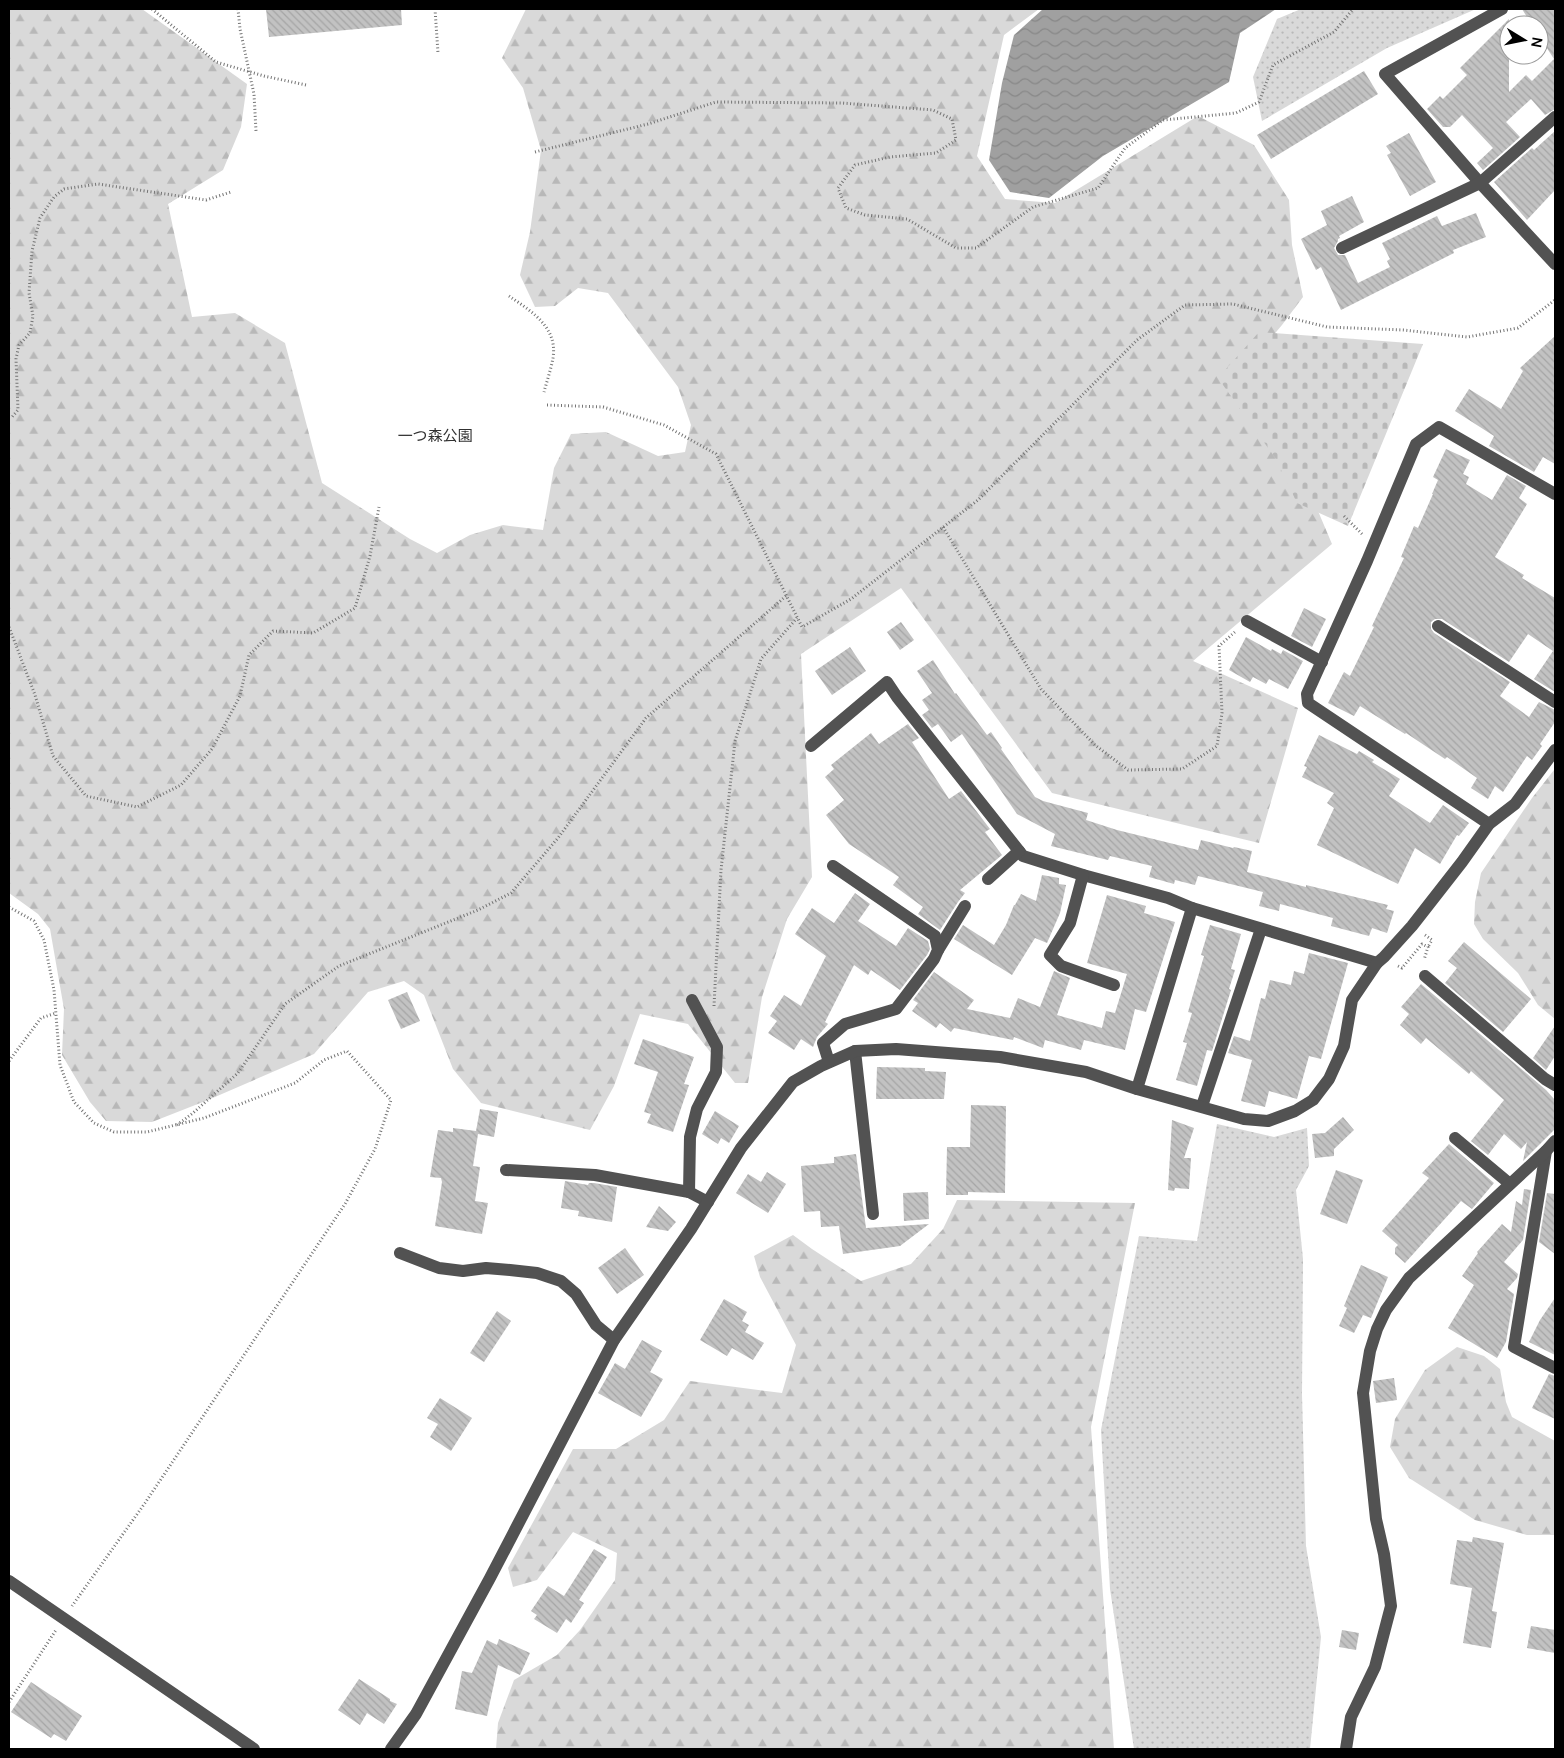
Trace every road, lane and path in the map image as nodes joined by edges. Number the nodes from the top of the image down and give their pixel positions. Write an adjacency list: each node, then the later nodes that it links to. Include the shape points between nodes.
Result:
1 (152, 9): 7 (path, via 216,62)
2 (238, 9): 7 (path)
3 (435, 9): 6 (path)
4 (1353, 9): 11 (path, via 1334,32 1273,65 1259,102 1236,113 1163,120 1125,148 1098,188 1033,206 976,248 956,248 907,219 865,216 846,208 838,188 855,165 890,157 936,153 956,140 952,119 933,110 842,103 716,102 648,124)
5 (1502, 9): 12 (street, via 1385,74)
6 (438, 53)
7 (249, 72): 8 (path); 10 (path)
8 (306, 85)
9 (1555, 117): 12 (street)
10 (256, 131)
11 (535, 152)
12 (1480, 183): 14 (street); 15 (street)
13 (231, 192): 20 (path, via 206,200 98,184 64,188 54,197 40,218 32,251 29,293 33,316 30,333 19,345 16,359 18,410)
14 (1342, 248)
15 (1555, 264)
16 (509, 296): 18 (path, via 534,312 550,335 553,358)
17 (1555, 300): 24 (path, via 1518,328 1467,337 1327,326 1233,304 1185,305 1137,340 978,500)
18 (544, 392)
19 (547, 405): 26 (path, via 603,407 664,425 716,454)
20 (9, 417)
21 (1555, 494): 25 (street, via 1439,427 1416,444)
22 (379, 507): 30 (path, via 370,556 355,608 313,633 272,632 250,655 240,696 212,749 181,784 137,807 86,796 53,756 35,695)
23 (1344, 516): 25 (path)
24 (943, 527): 27 (path, via 851,599 802,627); 28 (path, via 1041,689 1095,745 1128,770 1182,769 1217,746 1222,713 1219,646)
25 (1374, 544): 31 (street)
26 (786, 596): 27 (path); 60 (path, via 646,718 558,838 511,893 478,910 340,966 284,1004 238,1073)
27 (797, 618): 52 (path, via 761,659 735,741 721,870)
28 (1247, 622): 31 (street)
29 (1438, 626): 32 (street)
30 (9, 627)
31 (1322, 662): 35 (street, via 1307,694 1308,703)
32 (1555, 702)
33 (811, 746): 36 (street, via 887,682)
34 (1555, 750): 35 (street, via 1515,804)
35 (1489, 824): 47 (street, via 1418,918)
36 (1019, 851): 38 (street, via 1023,856); 39 (street)
37 (833, 866): 46 (street, via 935,936)
38 (1083, 875): 42 (street, via 1168,898); 50 (street, via 1070,923 1050,955 1061,966)
39 (988, 879)
40 (9, 906): 53 (path, via 34,921 44,940)
41 (965, 906): 46 (street)
42 (1192, 908): 43 (street); 58 (street)
43 (1261, 929): 47 (street); 59 (street)
44 (1432, 940): 45 (path)
45 (1428, 947): 48 (path, via 1422,944); 49 (path)
46 (938, 950): 56 (street, via 896,1009 845,1024 824,1043)
47 (1377, 963): 59 (street, via 1352,1000 1344,1046 1329,1079 1313,1100 1268,1121 1244,1119)
48 (1402, 968)
49 (1424, 970): 57 (street, via 1544,1079)
50 (1114, 984)
51 (692, 1000): 66 (street, via 717,1048 716,1072 697,1109 690,1137)
52 (714, 1009)
53 (56, 1013): 55 (path, via 41,1018); 60 (path, via 60,1066 74,1102 94,1123 114,1132 147,1132)
54 (855, 1051): 56 (street); 58 (street, via 896,1049 1000,1057 1086,1072); 68 (street)
55 (9, 1061)
56 (829, 1062): 67 (street, via 793,1082 741,1148)
57 (1555, 1085)
58 (1137, 1089): 59 (street)
59 (1202, 1106)
60 (174, 1126): 73 (path, via 295,1083 324,1060 346,1051 391,1100 375,1149 345,1204)
61 (1455, 1138): 65 (street)
62 (1555, 1141): 63 (street)
63 (1546, 1151): 65 (street); 71 (street, via 1514,1346)
64 (506, 1170): 66 (street, via 595,1175)
65 (1510, 1184): 77 (street, via 1408,1278 1386,1310 1370,1351 1363,1393 1376,1518 1391,1606 1375,1666 1351,1717)
66 (689, 1192): 67 (street)
67 (708, 1202): 70 (street)
68 (873, 1214)
69 (400, 1252): 70 (street, via 439,1268 510,1270 561,1281 576,1294 596,1325)
70 (614, 1340): 76 (street, via 416,1714)
71 (1555, 1368)
72 (9, 1581): 73 (street)
73 (64, 1618): 74 (path); 75 (street)
74 (9, 1702)
75 (254, 1749)
76 (391, 1749)
77 (1346, 1749)

